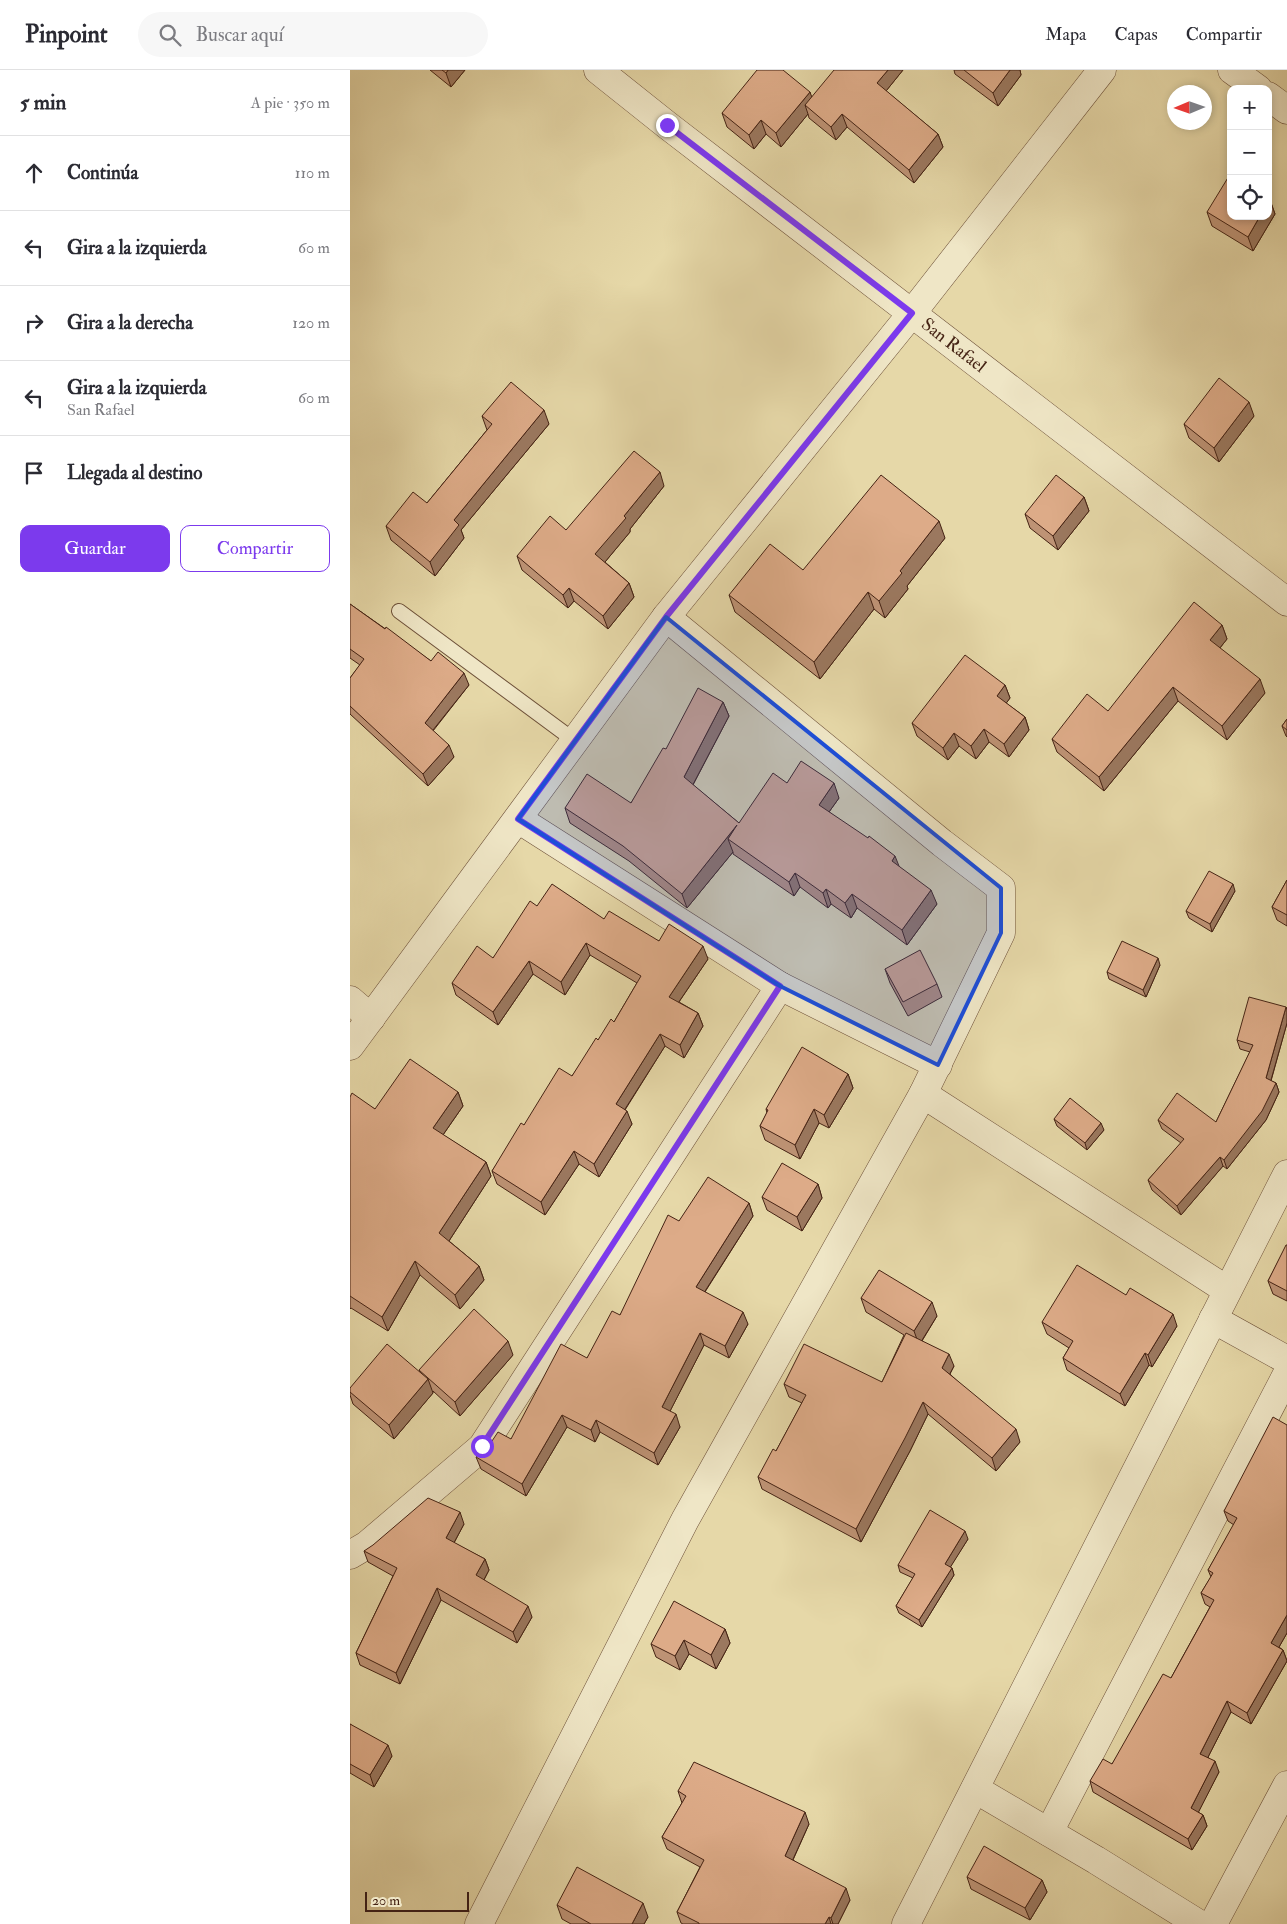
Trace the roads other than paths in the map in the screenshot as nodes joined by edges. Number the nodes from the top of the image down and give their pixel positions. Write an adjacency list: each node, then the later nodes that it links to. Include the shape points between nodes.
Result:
1 (598, 70): 7 (street, San Rafael)
2 (1102, 70): 7 (street)
3 (1232, 70): 4 (street)
4 (1253, 85)
5 (1272, 99): 6 (street)
6 (1287, 110)
7 (912, 313): 8 (street, San Rafael); 10 (street)
8 (1287, 602)
9 (398, 611): 11 (lane)
10 (666, 617): 11 (street); 17 (street, via 1001,888 1001,933)
11 (575, 741): 12 (street)
12 (518, 819): 13 (street); 15 (street)
13 (780, 986): 17 (street); 24 (street, via 482,1446 368,1545)
14 (350, 1000): 15 (street)
15 (371, 1018): 16 (street)
16 (350, 1046)
17 (938, 1065): 18 (street)
18 (923, 1094): 20 (street); 28 (street, via 684,1520)
19 (1287, 1174): 20 (street)
20 (1228, 1290): 21 (street)
21 (1213, 1319): 22 (street); 26 (street)
22 (1287, 1360)
23 (1287, 1374): 27 (street)
24 (350, 1555)
25 (1287, 1786): 31 (street)
26 (974, 1788): 27 (street); 29 (street)
27 (1049, 1832): 30 (street)
28 (479, 1924)
29 (906, 1924)
30 (1199, 1924)
31 (1213, 1924)

